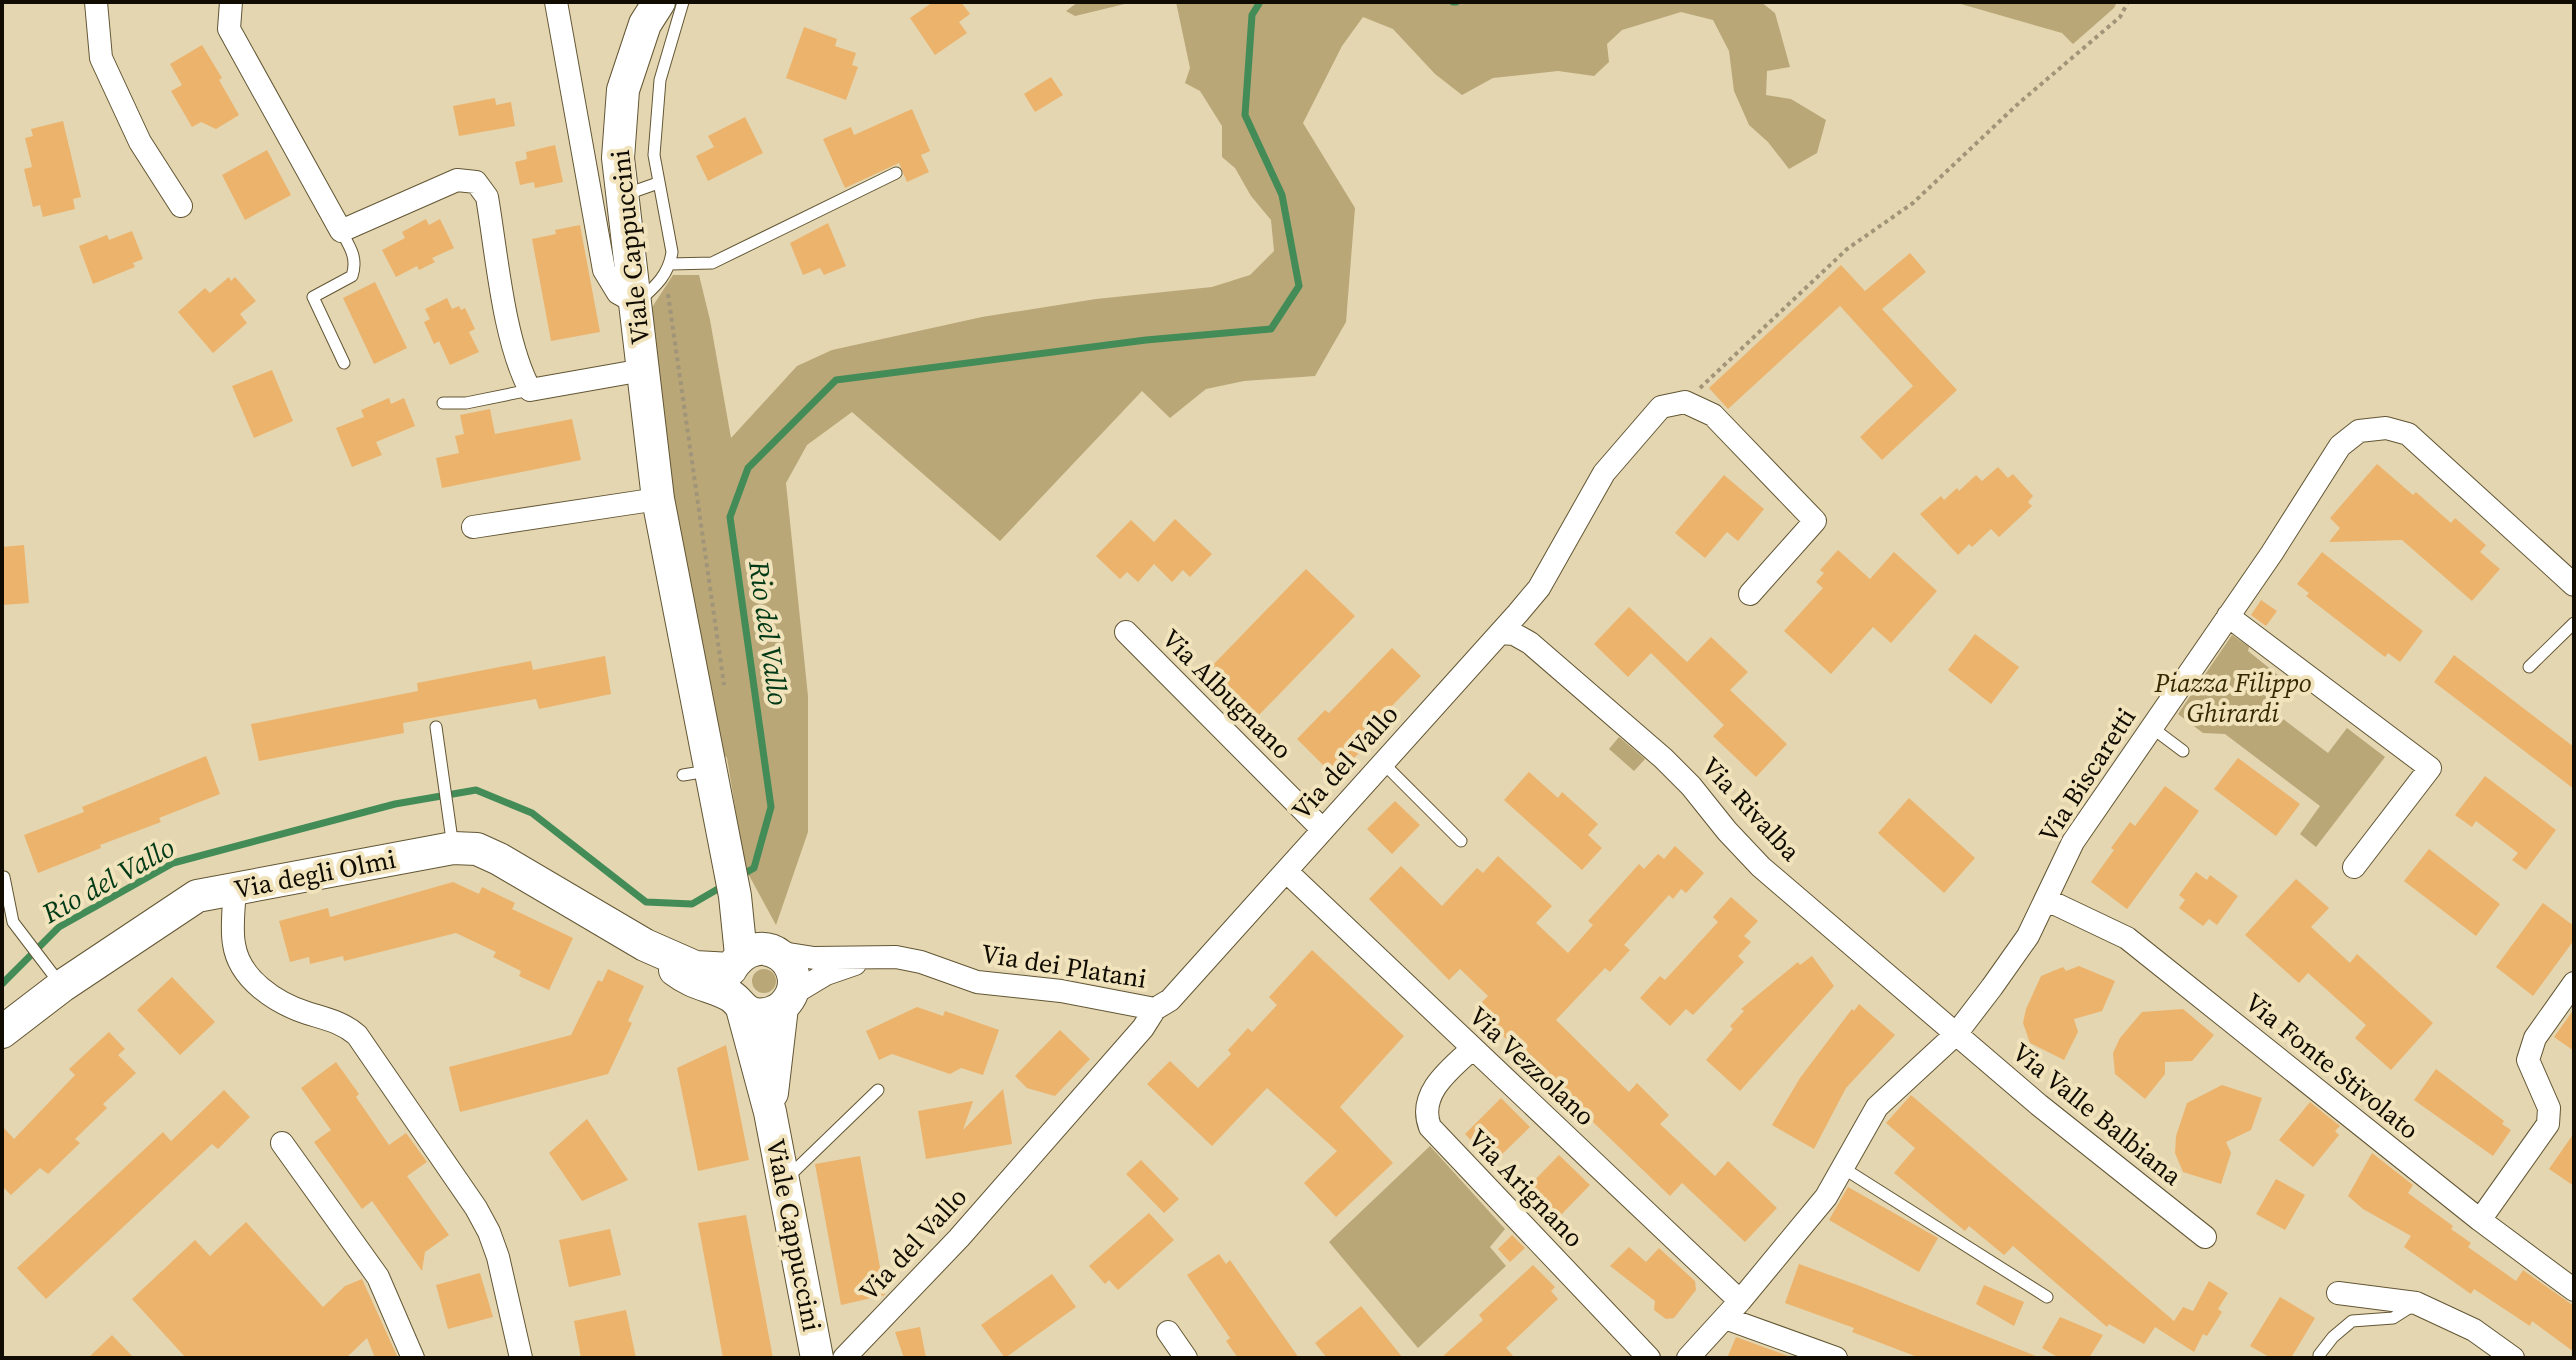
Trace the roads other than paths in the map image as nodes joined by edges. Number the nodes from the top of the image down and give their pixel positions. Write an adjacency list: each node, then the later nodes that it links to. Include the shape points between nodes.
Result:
1 (96, 2): 9 (street, via 101,58 140,142)
2 (231, 2): 10 (street, via 229,29)
3 (556, 2): 12 (street, via 604,270 618,293)
4 (659, 2): 8 (main road, Viale Cappuccini, via 645,24 623,90 618,158)
5 (683, 2): 7 (lane, via 660,80 654,155)
6 (896, 173): 11 (lane, via 712,263)
7 (658, 183): 8 (lane); 11 (lane, via 672,252)
8 (622, 196): 12 (main road, Viale Cappuccini)
9 (181, 206)
10 (341, 231): 13 (lane, via 353,253 352,276 313,297); 15 (street, via 457,180 476,182 487,197 511,336)
11 (668, 269): 12 (lane)
12 (636, 303): 14 (main road, Viale Cappuccini)
13 (344, 363)
14 (643, 370): 15 (street); 17 (main road, Viale Cappuccini)
15 (530, 390): 16 (lane)
16 (443, 403)
17 (658, 499): 18 (street); 38 (main road, Viale Cappuccini, via 696,773 727,860)
18 (473, 527)
19 (2574, 585): 21 (street, Via Biscaretti, via 2408,434 2386,428 2359,431 2340,446)
20 (1750, 594): 24 (street, Via del Vallo, via 1815,521 1713,415 1685,402 1661,407 1604,473 1539,588)
21 (2228, 616): 27 (street, Via Biscaretti); 33 (street, via 2430,768)
22 (2574, 623): 25 (lane)
23 (1126, 632): 30 (street, Via Albugnano)
24 (1500, 633): 29 (street, Via del Vallo); 45 (street, Via Rivalba, via 1530,643 1641,738 1761,867)
25 (2529, 667)
26 (436, 727): 32 (lane)
27 (2151, 727): 28 (lane); 37 (street, Via Biscaretti, via 2073,842)
28 (2183, 751)
29 (1382, 762): 30 (street, Via del Vallo); 31 (lane)
30 (1322, 829): 34 (street, Via del Vallo)
31 (1461, 841)
32 (453, 848): 36 (main road, Via degli Olmi); 38 (main road, Via degli Olmi, via 477,849 499,859 645,945 695,967)
33 (2354, 867)
34 (1286, 871): 43 (street, Via del Vallo, via 1170,1000); 46 (street, Via Vezzolano)
35 (4, 877): 40 (lane, via 13,922)
36 (235, 889): 40 (main road, Via degli Olmi, via 197,896); 62 (street, via 233,942 244,970 273,997 337,1021 357,1035 476,1208 498,1257)
37 (2047, 900): 45 (street, Via Biscaretti, via 2028,936); 52 (street, Via Fonte Stivolato, via 2127,938)
38 (746, 952): 39 (street, Via dei Platani); 42 (main road, Viale Cappuccini, via 789,963 794,979); 42 (main road, Via degli Olmi, via 755,1014 769,1013); 48 (main road, Viale Cappuccini)
39 (871, 959): 42 (street, Via dei Platani, via 826,974); 43 (street, Via dei Platani, via 896,957 977,982)
40 (54, 976): 44 (main road, Via degli Olmi)
41 (2574, 983): 52 (street, via 2535,1038 2528,1060 2549,1108 2548,1124)
42 (786, 1001): 48 (main road, Viale Cappuccini)
43 (1155, 1009): 64 (street, Via del Vallo, via 959,1238)
44 (2, 1032)
45 (1956, 1034): 50 (street, Via Biscaretti, via 1877,1107); 53 (street, Via Valle Balbiana)
46 (1472, 1049): 58 (street, Via Vezzolano); 66 (street, Via Arignano, via 1430,1095 1430,1127)
47 (878, 1090): 51 (lane)
48 (770, 1112): 51 (main road, Viale Cappuccini)
49 (282, 1143): 61 (street, via 378,1277)
50 (1843, 1168): 56 (lane); 58 (street, Via Biscaretti, via 1826,1197)
51 (784, 1181): 63 (main road, Viale Cappuccini)
52 (2480, 1220): 54 (street, Via Fonte Stivolato)
53 (2205, 1237)
54 (2574, 1290)
55 (2338, 1293): 57 (street)
56 (2047, 1297)
57 (2416, 1303): 60 (lane, via 2393,1318 2352,1321); 69 (street, via 2474,1330)
58 (1733, 1310): 67 (street, Via Biscaretti); 68 (street)
59 (1168, 1332): 65 (street)
60 (2319, 1355)
61 (413, 1358)
62 (521, 1358)
63 (817, 1358)
64 (844, 1358)
65 (1186, 1358)
66 (1649, 1358)
67 (1688, 1358)
68 (1836, 1358)
69 (2513, 1358)

